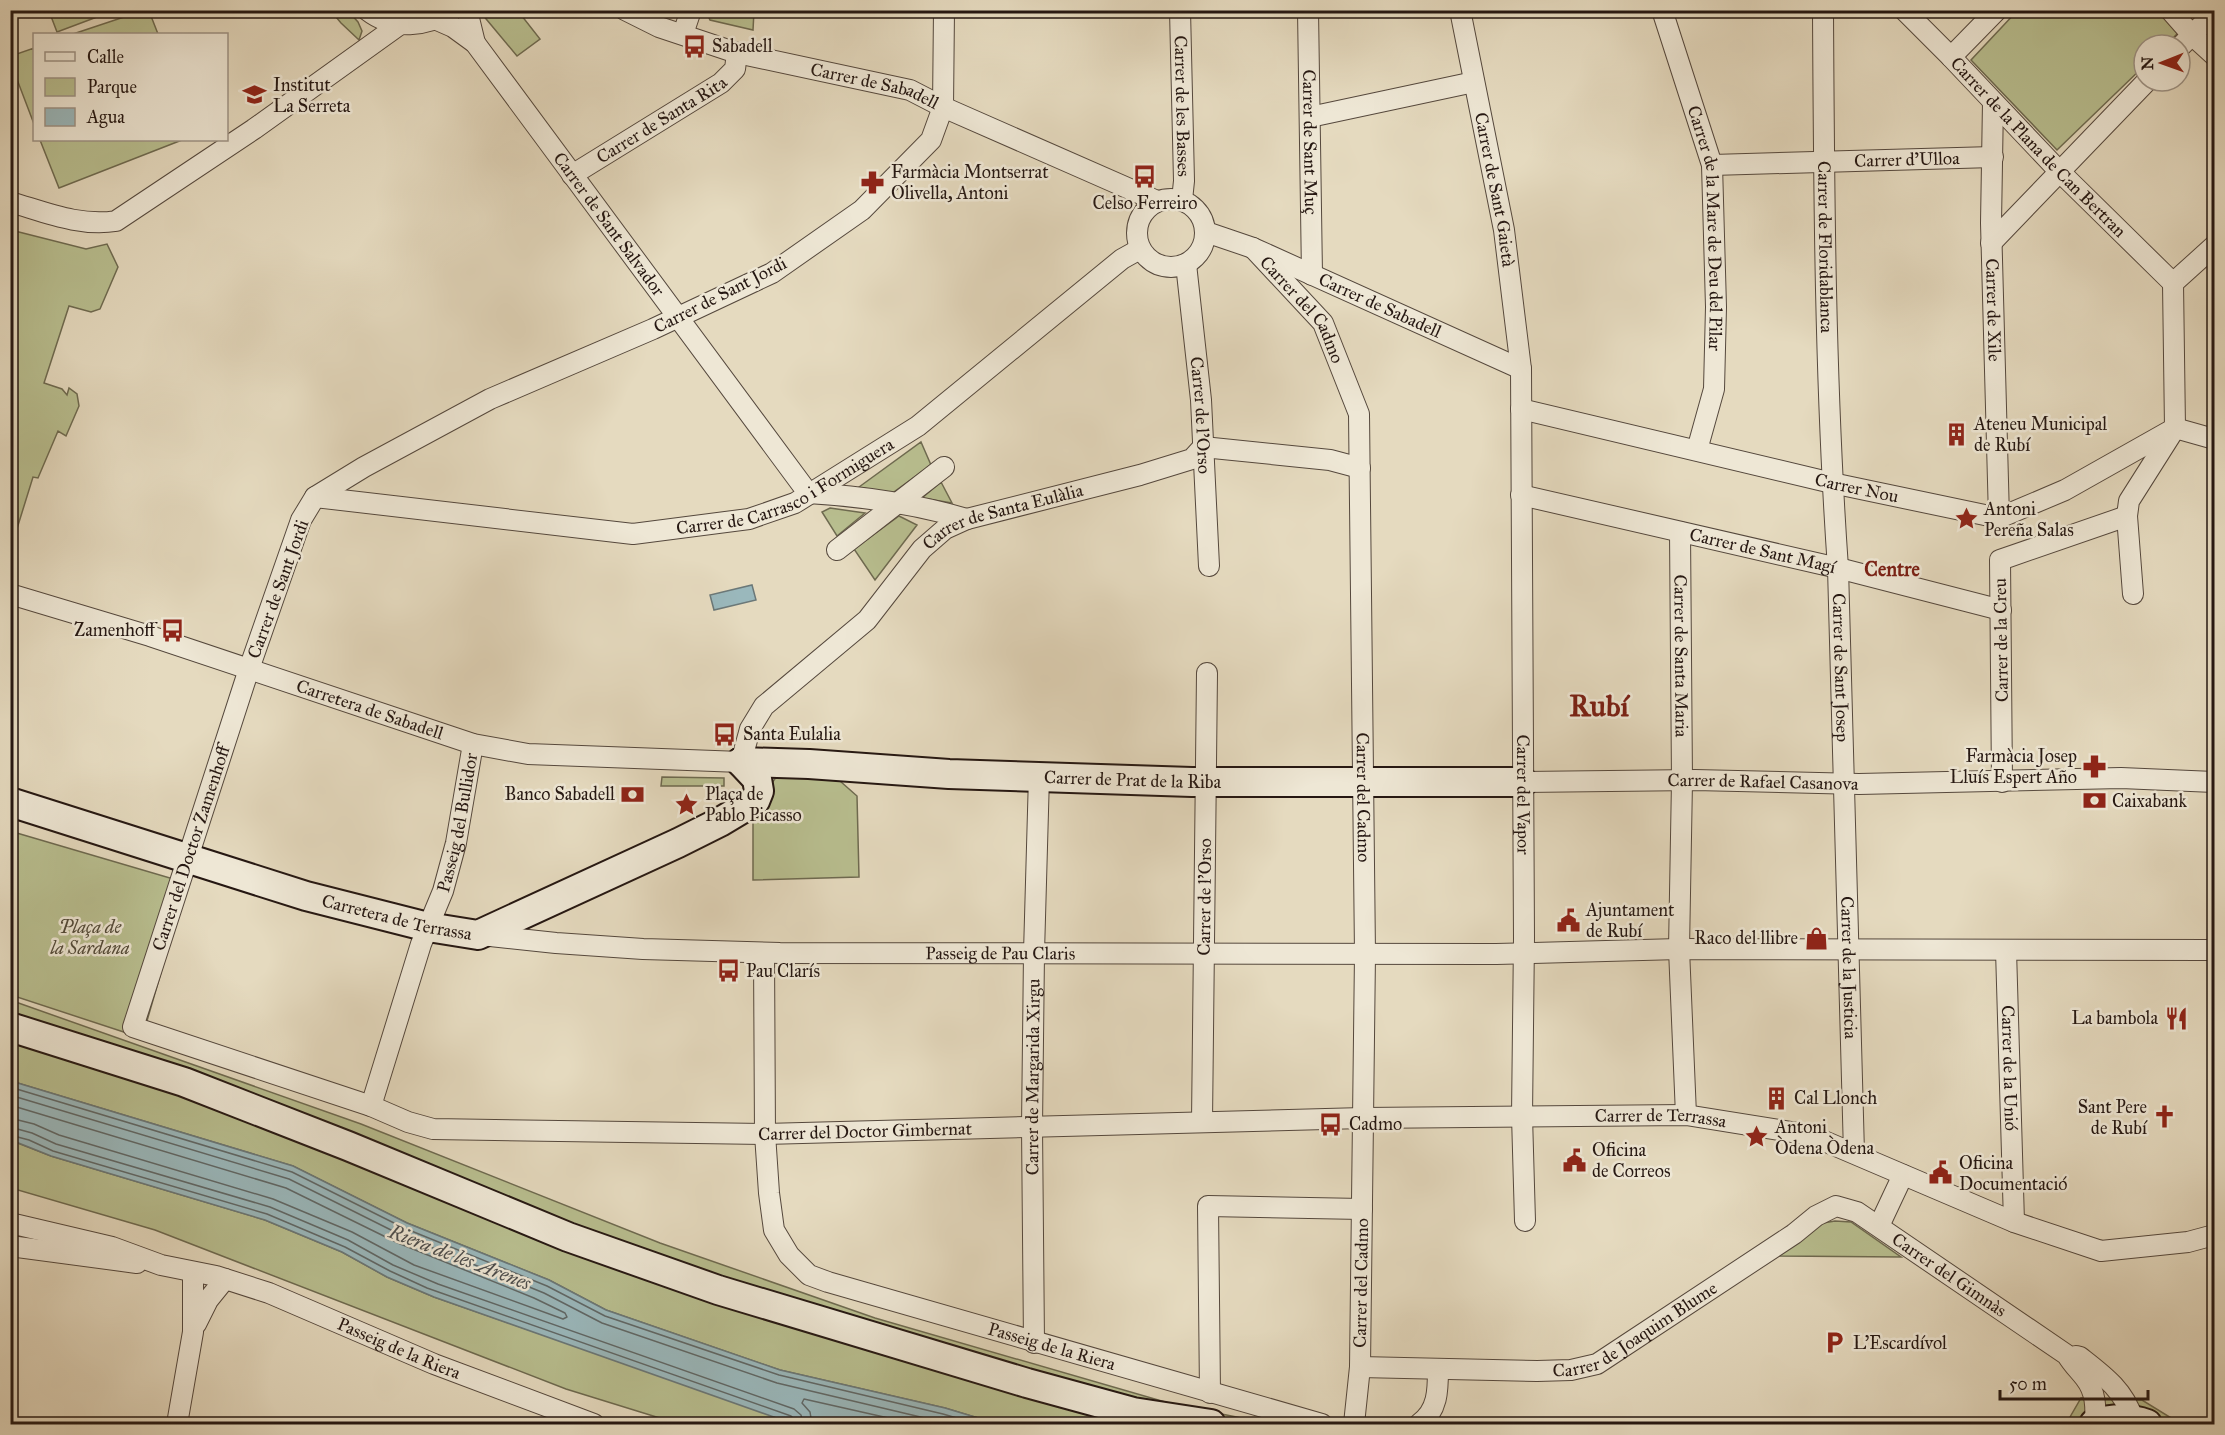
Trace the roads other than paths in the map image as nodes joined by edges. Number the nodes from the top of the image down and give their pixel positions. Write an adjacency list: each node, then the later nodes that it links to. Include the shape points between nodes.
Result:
1 (367, 10): 16 (street)
2 (467, 10): 20 (street, Carrer de Sant Salvador)
3 (626, 10): 18 (street, Carrer de Sabadell)
4 (691, 10): 18 (street)
5 (944, 10): 28 (street, Carrer de Sant Jordi)
6 (1180, 10): 36 (street, Carrer de les Basses)
7 (1308, 10): 29 (street, Carrer de Sant Muç)
8 (1460, 10): 25 (street, Carrer de Sant Gaietà)
9 (1662, 10): 32 (street, Carrer de la Mare de Deu del Pilar)
10 (1824, 10): 31 (street, Carrer de Floridablanca)
11 (1904, 10): 24 (street, Carrer de la Plana de Can Bertran)
12 (1997, 10): 24 (street)
13 (2170, 10): 17 (street)
14 (2214, 13): 19 (street)
15 (445, 15): 16 (street, via 423,24); 20 (street, Carrer de Sant Salvador, via 453,27)
16 (399, 25): 38 (street, via 116,221 82,222)
17 (2182, 33)
18 (683, 34): 22 (street, Carrer de Sabadell)
19 (2192, 35)
20 (475, 43): 34 (street, Carrer de Sant Salvador)
21 (2192, 44): 23 (street)
22 (737, 53): 28 (street, Carrer de Sabadell, via 910,90); 34 (street, Carrer de Santa Rita, via 735,69 721,83)
23 (2214, 55)
24 (1951, 57): 27 (street, Carrer de la Plana de Can Bertran)
25 (1474, 82): 29 (street); 49 (street, Carrer de Sant Gaietà, via 1504,230)
26 (2135, 93): 33 (street)
27 (1993, 102): 30 (street, Carrer de Xile); 33 (street, Carrer de la Plana de Can Bertran)
28 (943, 107): 35 (street, Carrer de Sabadell); 48 (street, Carrer de Sant Jordi, via 931,140 862,210 772,273)
29 (1310, 117): 46 (street, Carrer de Sant Muç)
30 (1993, 157): 31 (street, Carrer d'Ulloa); 41 (street, Carrer de Xile)
31 (1824, 161): 32 (street, Carrer d'Ulloa); 58 (street, Carrer de Floridablanca)
32 (1712, 165): 54 (street, Carrer de la Mare de Deu del Pilar, via 1714,389)
33 (2059, 171): 41 (street); 47 (street, Carrer de la Plana de Can Bertran)
34 (572, 175): 48 (street, Carrer de Sant Salvador)
35 (1118, 184): 37 (street, Carrer de Sabadell); 39 (street)
36 (1182, 200): 37 (street); 40 (street, via 1198,211)
37 (1157, 201): 39 (street)
38 (10, 202)
39 (1141, 216): 44 (street, via 1137,226)
40 (1206, 232): 43 (street, Carrer de Sabadell); 45 (street, via 1199,253)
41 (1991, 243): 65 (street, Carrer de Xile)
42 (2214, 246): 47 (street)
43 (1253, 248): 46 (street, Carrer de Sabadell); 57 (street, Carrer del Cadmo, via 1323,323 1359,414)
44 (1140, 249): 45 (street, via 1157,265); 59 (street, Carrer de Carrasco i Formiguera, via 1122,259 918,426)
45 (1186, 264): 53 (street, Carrer de l'Orso, via 1202,400)
46 (1312, 274): 49 (street, Carrer de Sabadell)
47 (2173, 283): 51 (street)
48 (677, 316): 55 (street, Carrer de Sant Jordi, via 490,399); 59 (street, Carrer de Sant Salvador)
49 (1521, 369): 50 (street, Carrer del Vapor)
50 (1521, 410): 54 (street, Carrer Nou); 61 (street, Carrer del Vapor)
51 (2175, 428): 52 (street); 64 (street, via 2129,501); 65 (street, via 2065,490)
52 (2214, 439)
53 (1203, 447): 57 (street, via 1330,460); 66 (street, Carrer de Santa Eulàlia, via 1192,459 1140,475); 69 (street, Carrer de l'Orso)
54 (1697, 450): 58 (street, Carrer Nou)
55 (364, 466): 60 (street, via 353,480); 62 (street, Carrer de Sant Jordi)
56 (944, 467): 63 (street)
57 (1360, 468): 80 (street, Carrer del Cadmo)
58 (1832, 483): 65 (street, Carrer Nou); 70 (street, Carrer de Sant Josep)
59 (808, 494): 60 (street, Carrer de Carrasco i Formiguera, via 795,503 749,519 633,534 409,510); 63 (street)
60 (357, 495): 62 (street, Carrer de Carrasco i Formiguera)
61 (1521, 495): 67 (street, Carrer de Sant Magí); 82 (street, Carrer del Vapor)
62 (315, 497): 74 (street, Carrer de Sant Jordi, via 301,520)
63 (896, 503): 66 (street); 68 (street)
64 (2127, 516): 72 (street); 73 (street, Carrer de la Creu, via 2000,560)
65 (1999, 518)
66 (967, 519): 77 (street, Carrer de Santa Eulàlia, via 945,529 922,549 867,620 765,706 750,729)
67 (1680, 532): 70 (street, Carrer de Sant Magí); 81 (street, Carrer de Santa Maria)
68 (837, 550)
69 (1209, 566)
70 (1838, 568): 73 (street, Carrer de Sant Magí); 85 (street, Carrer de Sant Josep)
71 (10, 594): 74 (street, Carretera de Sabadell)
72 (2133, 594)
73 (2001, 610): 83 (street, Carrer de la Creu)
74 (249, 669): 76 (street, Carretera de Sabadell); 87 (street, Carrer del Doctor Zamenhoff)
75 (1207, 673): 79 (street, Carrer de l'Orso)
76 (473, 744): 77 (street, Carretera de Sabadell, via 528,754); 88 (street, Passeig del Bullidor, via 456,843)
77 (741, 762): 78 (street, Carrer de Prat de la Riba); 89 (street, Carretera de Terrassa, via 757,779 759,791 755,801 678,843)
78 (1039, 776): 79 (street, Carrer de Prat de la Riba); 95 (street, Carrer de Margarida Xirgu)
79 (1205, 781): 80 (street, Carrer de Prat de la Riba); 97 (street, Carrer de l'Orso)
80 (1363, 781): 82 (street, Carrer de Prat de la Riba); 98 (street, Carrer del Cadmo)
81 (1682, 781): 82 (street, Carrer de Rafael Casanova); 85 (street, Carrer de Rafael Casanova); 90 (street, Carrer de Santa Maria)
82 (1522, 782): 96 (street, Carrer del Vapor)
83 (2002, 782): 84 (street, Carrer de Rafael Casanova, via 2121,778); 85 (street, Carrer de Rafael Casanova)
84 (2214, 782)
85 (1844, 783): 93 (street, Carrer de la Justicia)
86 (10, 802): 87 (street, Carretera de Terrassa)
87 (187, 858): 88 (street, Carretera de Terrassa, via 306,896); 100 (street, Carrer del Doctor Zamenhoff, via 133,1027)
88 (428, 927): 89 (street, Carretera de Terrassa); 100 (street, Passeig del Bullidor)
89 (478, 935): 94 (street, Passeig de Pau Claris, via 556,944)
90 (1679, 949): 93 (street, Passeig de Pau Claris); 96 (street, Passeig de Pau Claris); 101 (street, Carrer de Santa Maria)
91 (2006, 950): 92 (street, Passeig de Pau Claris); 93 (street, Passeig de Pau Claris); 111 (street, Carrer de la Unió)
92 (2214, 950)
93 (1849, 951): 107 (street, Carrer de la Justicia)
94 (764, 953): 95 (street, Passeig de Pau Claris); 106 (street, Passeig de la Riera)
95 (1034, 953): 97 (street, Passeig de Pau Claris); 105 (street, Carrer de Margarida Xirgu)
96 (1524, 953): 98 (street, Passeig de Pau Claris); 102 (street, Carrer del Vapor)
97 (1203, 954): 98 (street, Passeig de Pau Claris); 104 (street, Carrer de l'Orso)
98 (1365, 954): 103 (street, Carrer del Cadmo)
99 (10, 1027): 125 (street, via 184,1082 643,1265 782,1310)
100 (371, 1106): 106 (street, Carrer del Doctor Gimbernat, via 433,1129)
101 (1686, 1115): 102 (street, Carrer de Terrassa); 107 (street, Carrer de Terrassa, via 1810,1135)
102 (1522, 1116): 103 (street, Carrer de Terrassa); 110 (street, Carrer del Vapor)
103 (1363, 1118): 104 (street, Carrer del Doctor Gimbernat); 109 (street, Carrer del Cadmo)
104 (1202, 1122): 105 (street, Carrer del Doctor Gimbernat)
105 (1032, 1127): 106 (street, Carrer del Doctor Gimbernat); 120 (street, Carrer de Margarida Xirgu)
106 (765, 1134): 120 (street, Passeig de la Riera, via 774,1230 789,1255 809,1275)
107 (1854, 1153): 108 (street, Carrer de Terrassa)
108 (1903, 1175): 111 (street, Carrer de Terrassa); 113 (street, Carrer del Gimnàs)
109 (1362, 1209): 123 (street, Carrer del Cadmo); 124 (street, via 1208,1206)
110 (1525, 1221)
111 (2014, 1222): 114 (street, Carrer de Terrassa, via 2101,1251 2188,1242)
112 (10, 1223): 116 (street, via 112,1247)
113 (1879, 1226): 121 (street, Carrer del Gimnàs); 122 (street, Carrer de Joaquim Blume, via 1857,1212 1836,1206 1597,1364 1571,1370)
114 (2214, 1235)
115 (10, 1246): 116 (street, via 124,1263)
116 (160, 1264): 117 (street, Passeig de la Riera)
117 (198, 1273): 118 (street, Passeig de la Riera); 119 (street)
118 (225, 1279): 119 (street, via 208,1300); 129 (street, Passeig de la Riera, via 269,1293 434,1364)
119 (193, 1332): 128 (street)
120 (1034, 1342): 124 (street, Passeig de la Riera)
121 (2067, 1355): 126 (street, Carrer del Gimnàs, via 2080,1357 2110,1380); 127 (street, Carrer del Gimnàs, via 2092,1390)
122 (1438, 1369): 123 (street, Carrer de Joaquim Blume); 134 (street, via 1437,1395 1430,1417)
123 (1359, 1374): 133 (street, Carrer del Cadmo)
124 (1210, 1393): 132 (street, Passeig de la Riera)
125 (1133, 1412): 130 (street); 131 (street)
126 (2140, 1422): 127 (street, via 2114,1418)
127 (2095, 1424)
128 (177, 1425)
129 (594, 1425)
130 (1162, 1425)
131 (1211, 1425)
132 (1322, 1425)
133 (1354, 1425)
134 (1419, 1425)

